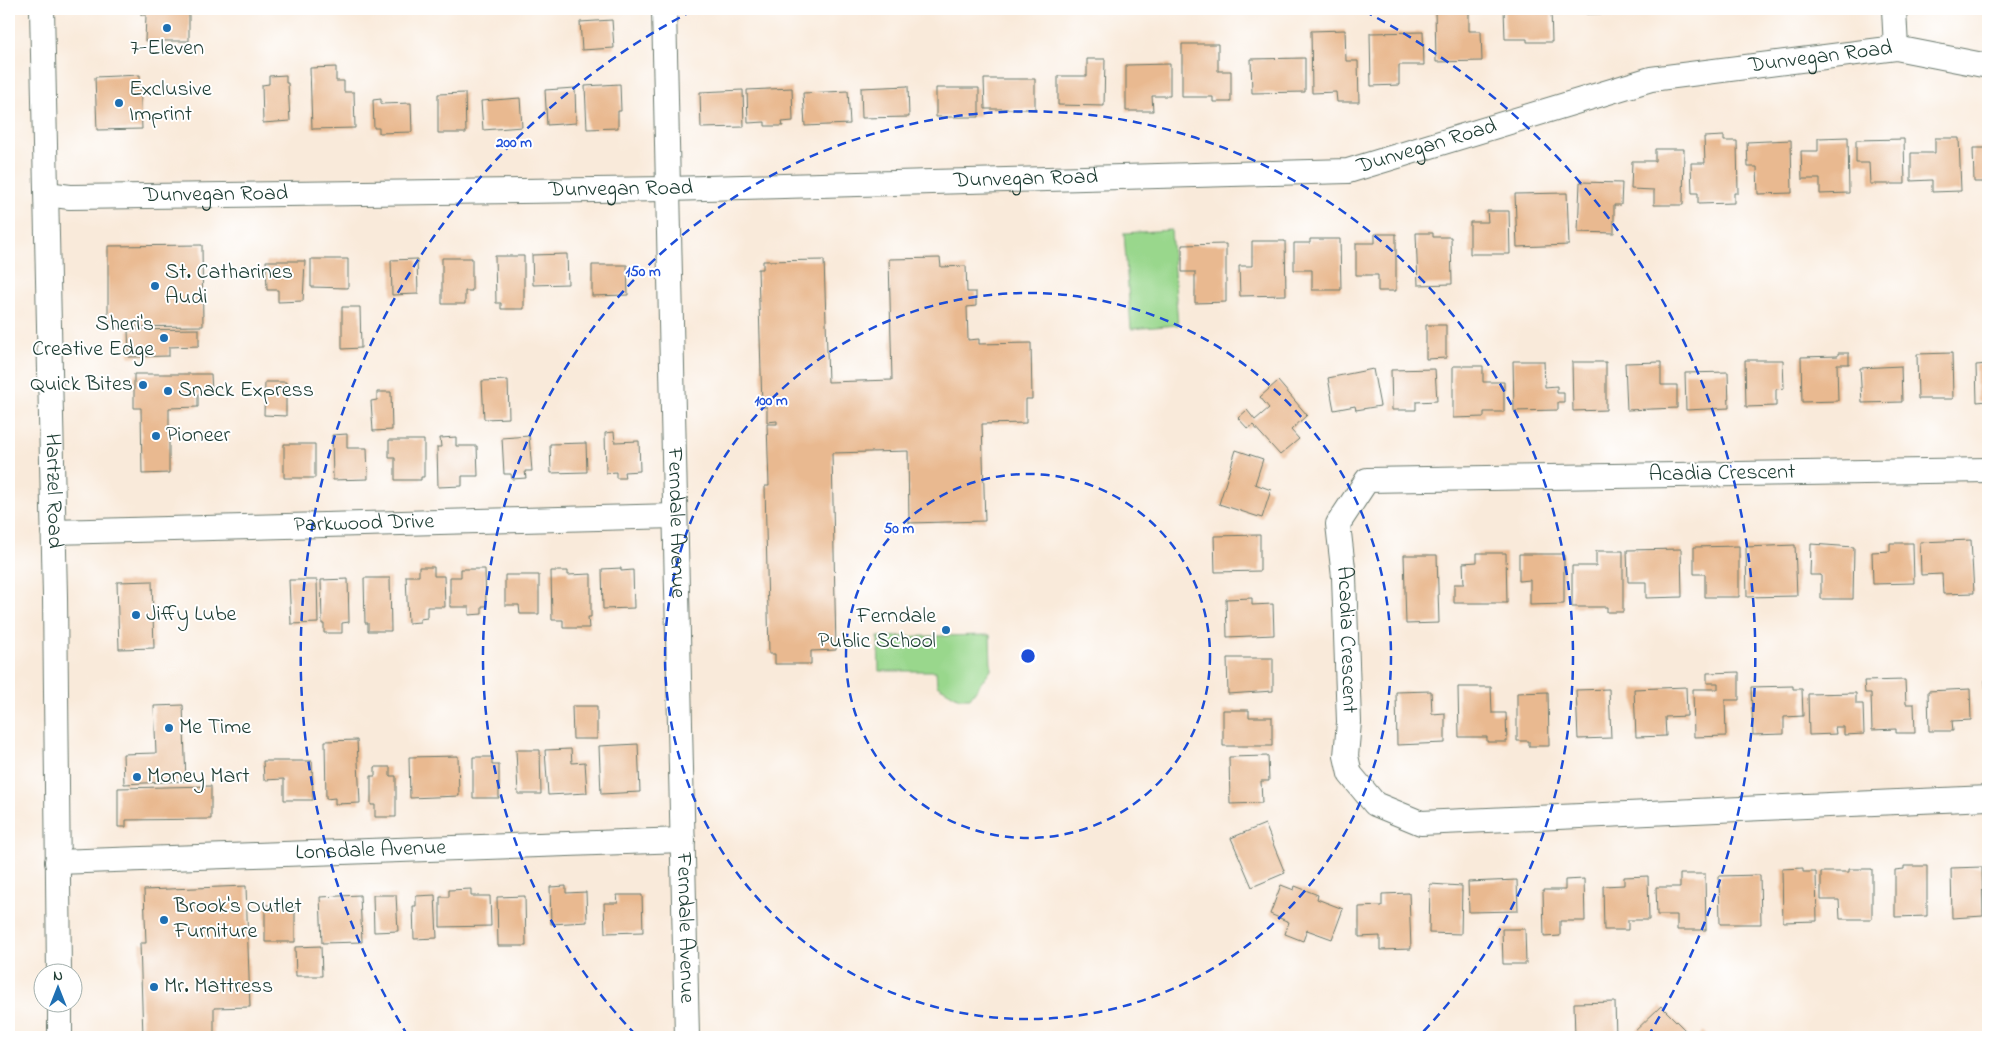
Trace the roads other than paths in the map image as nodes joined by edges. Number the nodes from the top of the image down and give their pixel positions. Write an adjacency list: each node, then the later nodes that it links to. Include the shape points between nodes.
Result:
1 (42, 9): 7 (street, Hartzel Road)
2 (664, 9): 6 (street, Ferndale Avenue)
3 (1894, 9): 4 (street)
4 (1896, 48): 5 (street, Dunvegan Road); 6 (street, Dunvegan Road, via 1652,79 1348,171)
5 (1988, 66)
6 (668, 189): 7 (street, Dunvegan Road, via 70,197); 9 (street, Ferndale Avenue)
7 (46, 194): 10 (street, Hartzel Road)
8 (1988, 470): 11 (street, Acadia Crescent, via 1367,480 1338,524 1344,577 1349,722 1346,756 1350,774 1374,804 1421,823)
9 (675, 516): 10 (street, Parkwood Drive); 12 (street, Ferndale Avenue)
10 (53, 532): 13 (street, Hartzel Road)
11 (1988, 798)
12 (683, 840): 13 (street, Lonsdale Avenue); 17 (street, Ferndale Avenue)
13 (58, 862): 14 (street, Hartzel Road)
14 (59, 964)
15 (60, 1014): 16 (street)
16 (60, 1037)
17 (687, 1037)

